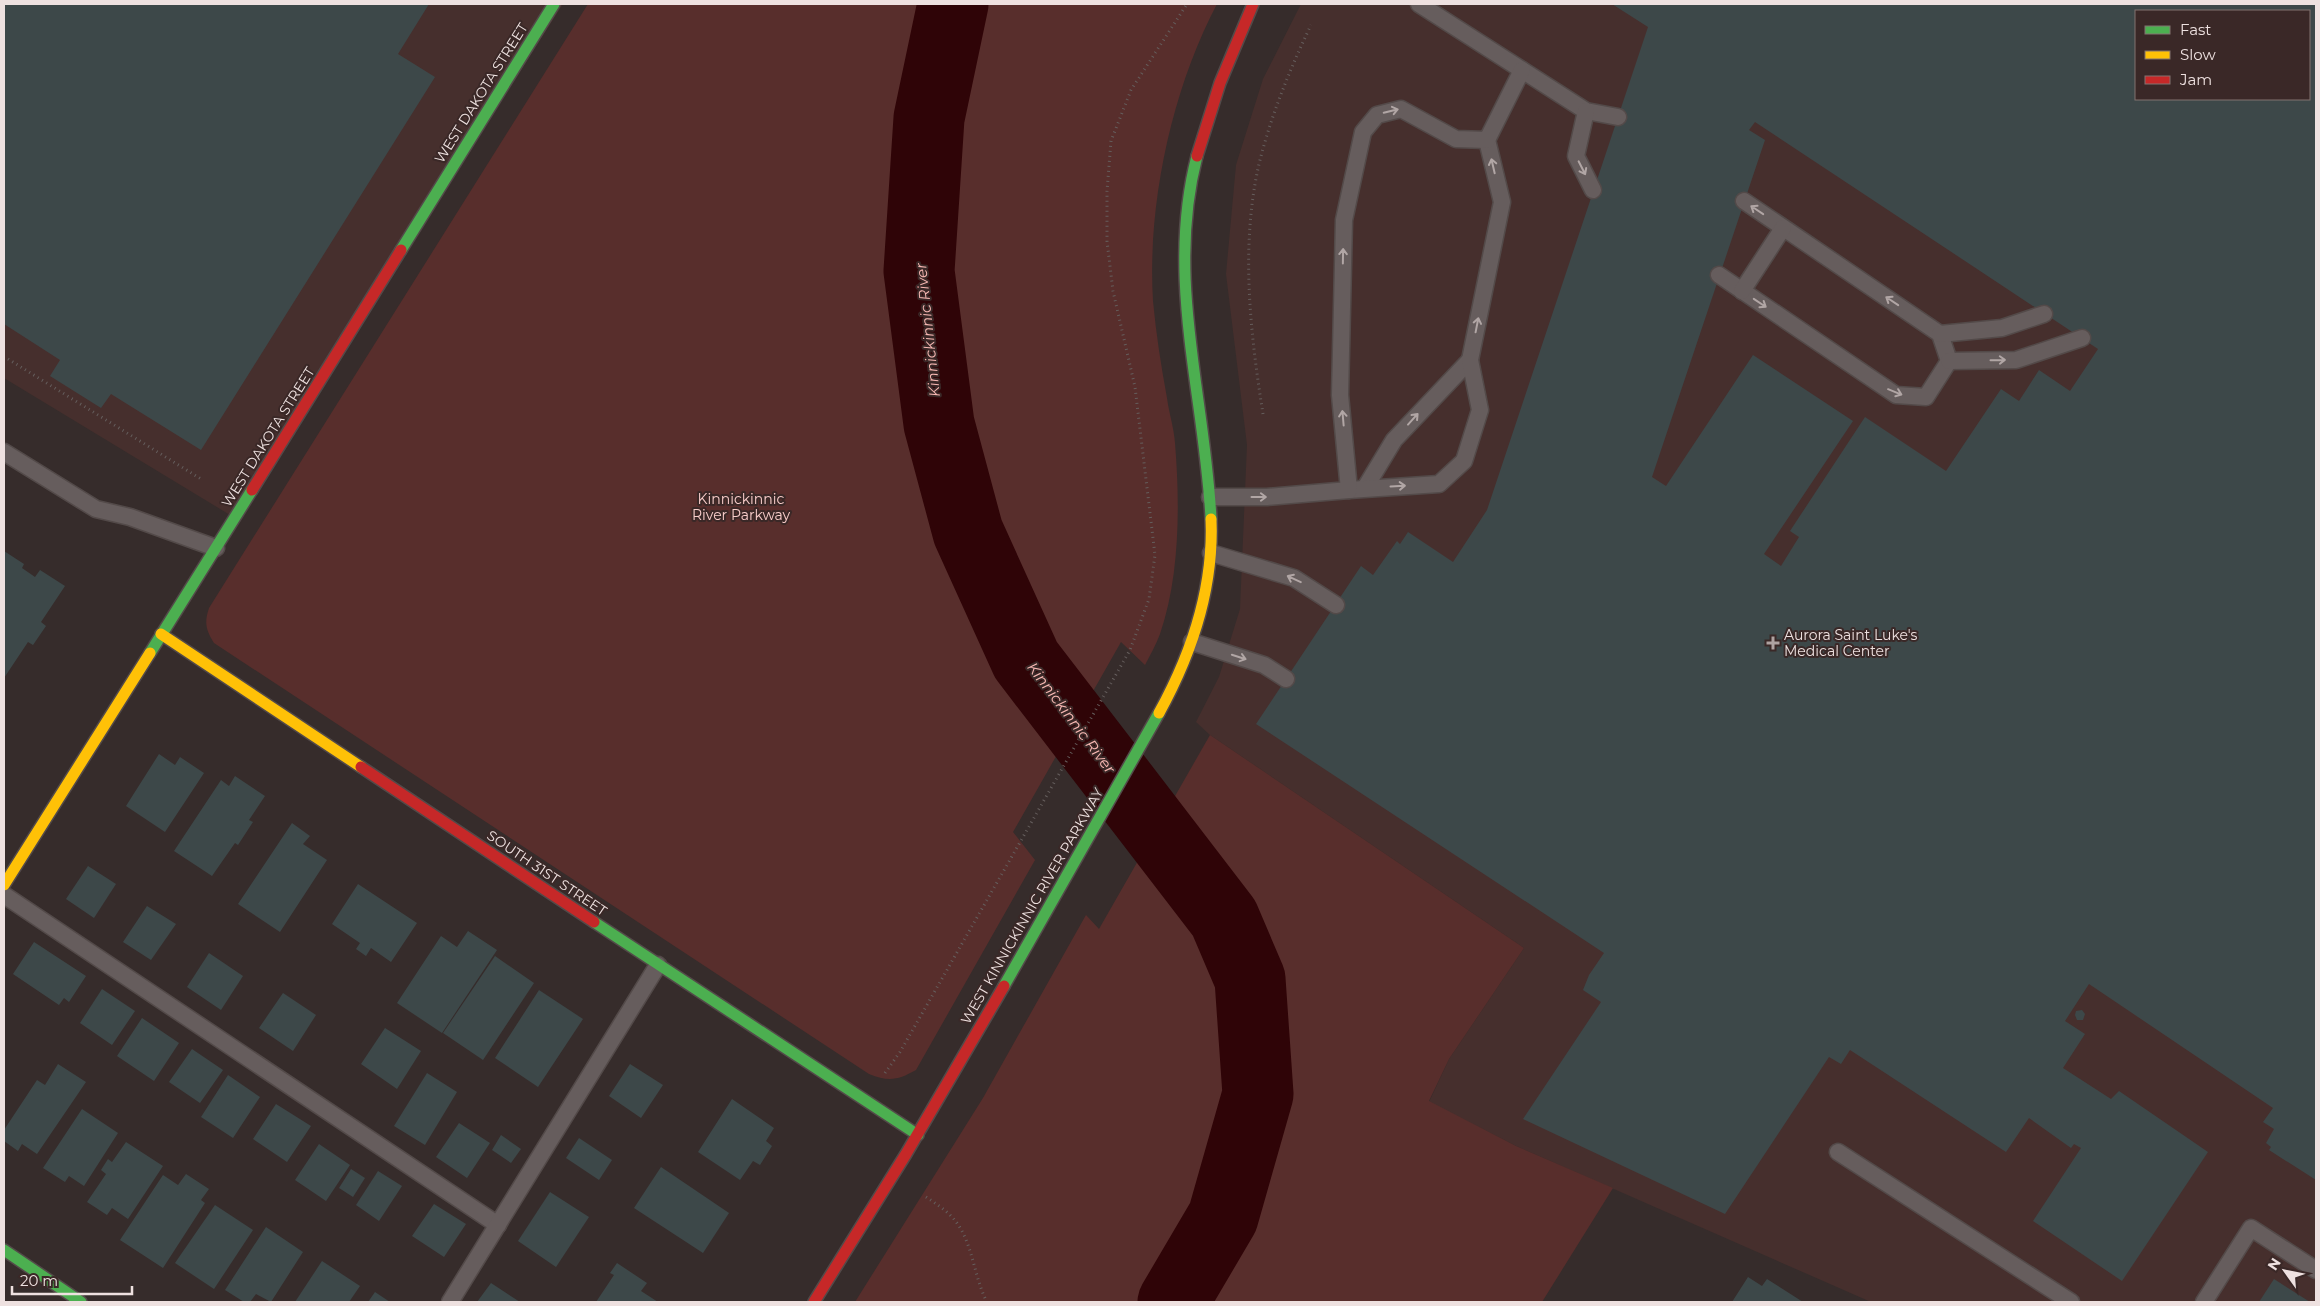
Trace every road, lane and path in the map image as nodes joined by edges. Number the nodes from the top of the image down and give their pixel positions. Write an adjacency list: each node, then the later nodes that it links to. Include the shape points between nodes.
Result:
1 (554, 4): 26 (street, WEST DAKOTA STREET)
2 (1188, 4): 35 (path, via 1131,90 1110,141 1107,240 1113,291 1135,386 1155,555 1149,599 1130,650 900,1052)
3 (1253, 4): 25 (street, WEST KINNICKINNIC RIVER PARKWAY, via 1210,107 1192,175 1182,254 1187,327 1207,452)
4 (1419, 4): 6 (lane)
5 (1311, 25): 21 (path, via 1278,100 1260,161 1251,218 1249,298 1254,361)
6 (1522, 70): 7 (lane); 9 (lane)
7 (1586, 112): 8 (lane); 10 (lane, one-way to 10, via 1576,156)
8 (1618, 117)
9 (1488, 140): 19 (lane, one-way to 9, via 1502,202); 24 (lane, one-way to 9, via 1340,395 1344,220 1363,132 1377,115 1401,109 1456,139)
10 (1594, 190)
11 (1744, 201): 12 (lane, one-way to 11)
12 (1784, 228): 14 (lane); 16 (lane, one-way to 12)
13 (1719, 276): 14 (lane)
14 (1742, 291): 20 (lane, one-way to 20, via 1896,395 1926,397)
15 (2044, 314): 16 (lane, via 2002,328)
16 (1940, 334): 20 (lane)
17 (2082, 338): 20 (lane, one-way to 17, via 2016,360)
18 (8, 359): 23 (path)
19 (1470, 360): 24 (lane, one-way to 19, via 1394,440); 24 (lane, one-way to 19, via 1439,484 1464,461 1480,410)
20 (1950, 361)
21 (1263, 414)
22 (4, 452): 26 (lane, via 96,509 130,517)
23 (201, 479)
24 (1357, 489): 25 (lane, one-way to 24, via 1268,497)
25 (1210, 497): 27 (street, WEST KINNICKINNIC RIVER PARKWAY)
26 (216, 548): 29 (street, WEST DAKOTA STREET)
27 (1211, 554): 28 (lane, one-way to 27, via 1294,578); 30 (street, WEST KINNICKINNIC RIVER PARKWAY, via 1206,596)
28 (1336, 605)
29 (161, 634): 32 (street, WEST DAKOTA STREET); 34 (street, SOUTH 31ST STREET)
30 (1192, 642): 31 (lane, one-way to 31, via 1264,665); 36 (street, WEST KINNICKINNIC RIVER PARKWAY, via 1170,690 1061,887)
31 (1286, 679)
32 (4, 885)
33 (4, 895): 39 (lane)
34 (658, 966): 36 (street, SOUTH 31ST STREET); 39 (lane)
35 (881, 1079)
36 (918, 1135): 44 (street, WEST KINNICKINNIC RIVER PARKWAY)
37 (1838, 1152): 46 (lane)
38 (926, 1197): 45 (path, via 953,1218 964,1236)
39 (498, 1225): 43 (lane)
40 (4, 1250): 42 (street)
41 (2312, 1267): 47 (lane, via 2251,1228)
42 (81, 1302)
43 (450, 1302)
44 (814, 1302)
45 (987, 1302)
46 (2071, 1302)
47 (2204, 1302)

